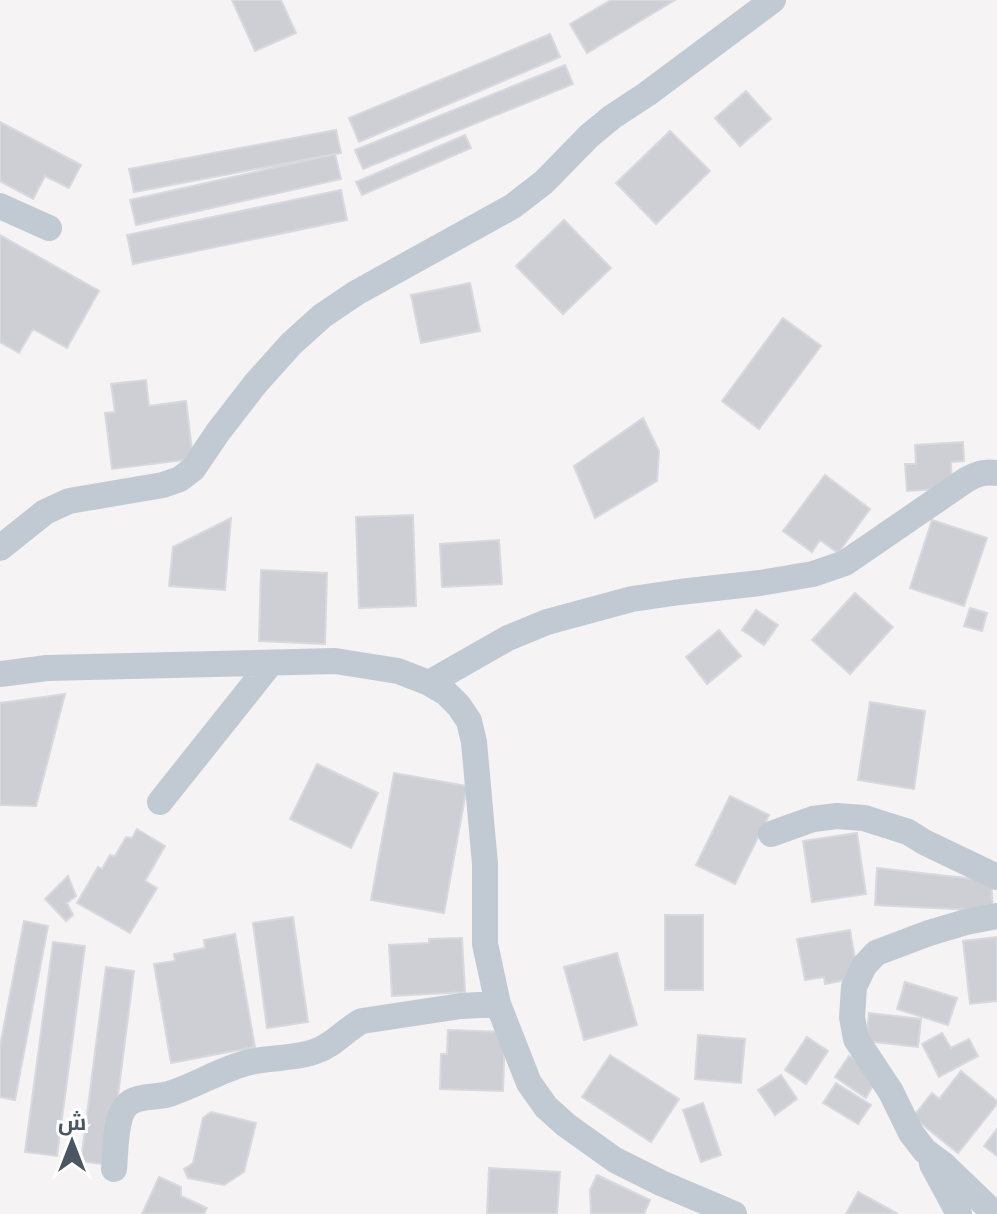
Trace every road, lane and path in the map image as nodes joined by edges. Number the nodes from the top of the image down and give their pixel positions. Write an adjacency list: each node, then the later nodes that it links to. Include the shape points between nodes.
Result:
1 (773, 0): 5 (street, via 612,117 513,206 322,316 256,383 180,479 69,501 45,512)
2 (0, 206): 3 (street)
3 (49, 228)
4 (997, 473): 8 (street, via 978,473 966,480 845,563 787,579 632,599 547,622)
5 (0, 548)
6 (270, 664): 7 (street); 8 (street, via 335,661 398,671); 9 (street)
7 (0, 674)
8 (429, 683): 13 (street, via 459,706 472,731 485,864 485,944)
9 (160, 802)
10 (771, 834): 11 (street, via 813,819 864,818 908,832)
11 (997, 877)
12 (997, 916): 14 (street, via 876,953 854,987 856,1039)
13 (498, 1004): 15 (street, via 362,1021 315,1052 250,1062 168,1094 140,1098 122,1112); 16 (street, via 529,1083 566,1125 615,1160)
14 (925, 1151): 17 (street); 18 (street)
15 (114, 1169)
16 (734, 1214)
17 (959, 1214)
18 (995, 1214)

